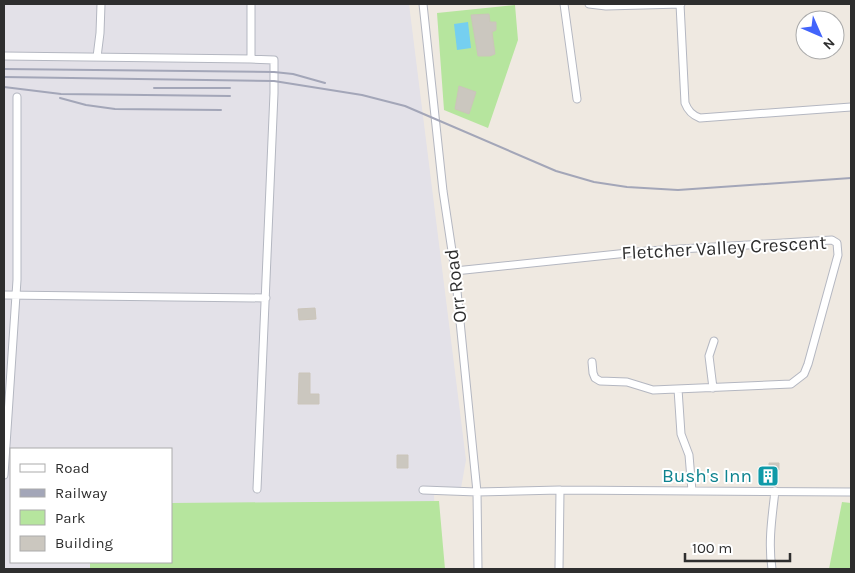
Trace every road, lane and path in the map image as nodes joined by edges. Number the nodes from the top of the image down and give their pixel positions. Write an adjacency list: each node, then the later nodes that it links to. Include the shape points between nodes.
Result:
1 (101, 4): 8 (street)
2 (251, 4): 9 (street)
3 (424, 4): 13 (street, Orr Road, via 443,191)
4 (564, 4): 11 (street)
5 (589, 4): 6 (street)
6 (681, 4): 12 (street, via 685,103 693,115 700,118)
7 (4, 56): 8 (street)
8 (97, 57): 9 (street)
9 (251, 59): 16 (street, via 274,60)
10 (16, 97): 15 (street)
11 (577, 100)
12 (851, 106)
13 (455, 270): 19 (street, Fletcher Valley Crescent, via 646,251 837,242 838,254 804,374 791,384); 27 (street, Orr Road)
14 (4, 295): 15 (street)
15 (16, 295): 16 (street); 21 (street)
16 (266, 298): 22 (street)
17 (714, 341): 19 (street, via 709,356)
18 (592, 362): 20 (street, Fletcher Valley Crescent, via 595,378 600,381 626,382 653,390)
19 (712, 388): 20 (street, Fletcher Valley Crescent)
20 (678, 389): 25 (street, via 681,434 688,455)
21 (4, 475)
22 (257, 489)
23 (423, 490): 27 (street)
24 (560, 490): 25 (street); 27 (street); 30 (street)
25 (692, 491): 26 (street)
26 (775, 491): 28 (street); 31 (street, via 769,552)
27 (477, 492): 29 (street, Orr Road)
28 (851, 492)
29 (478, 569)
30 (559, 569)
31 (772, 569)

